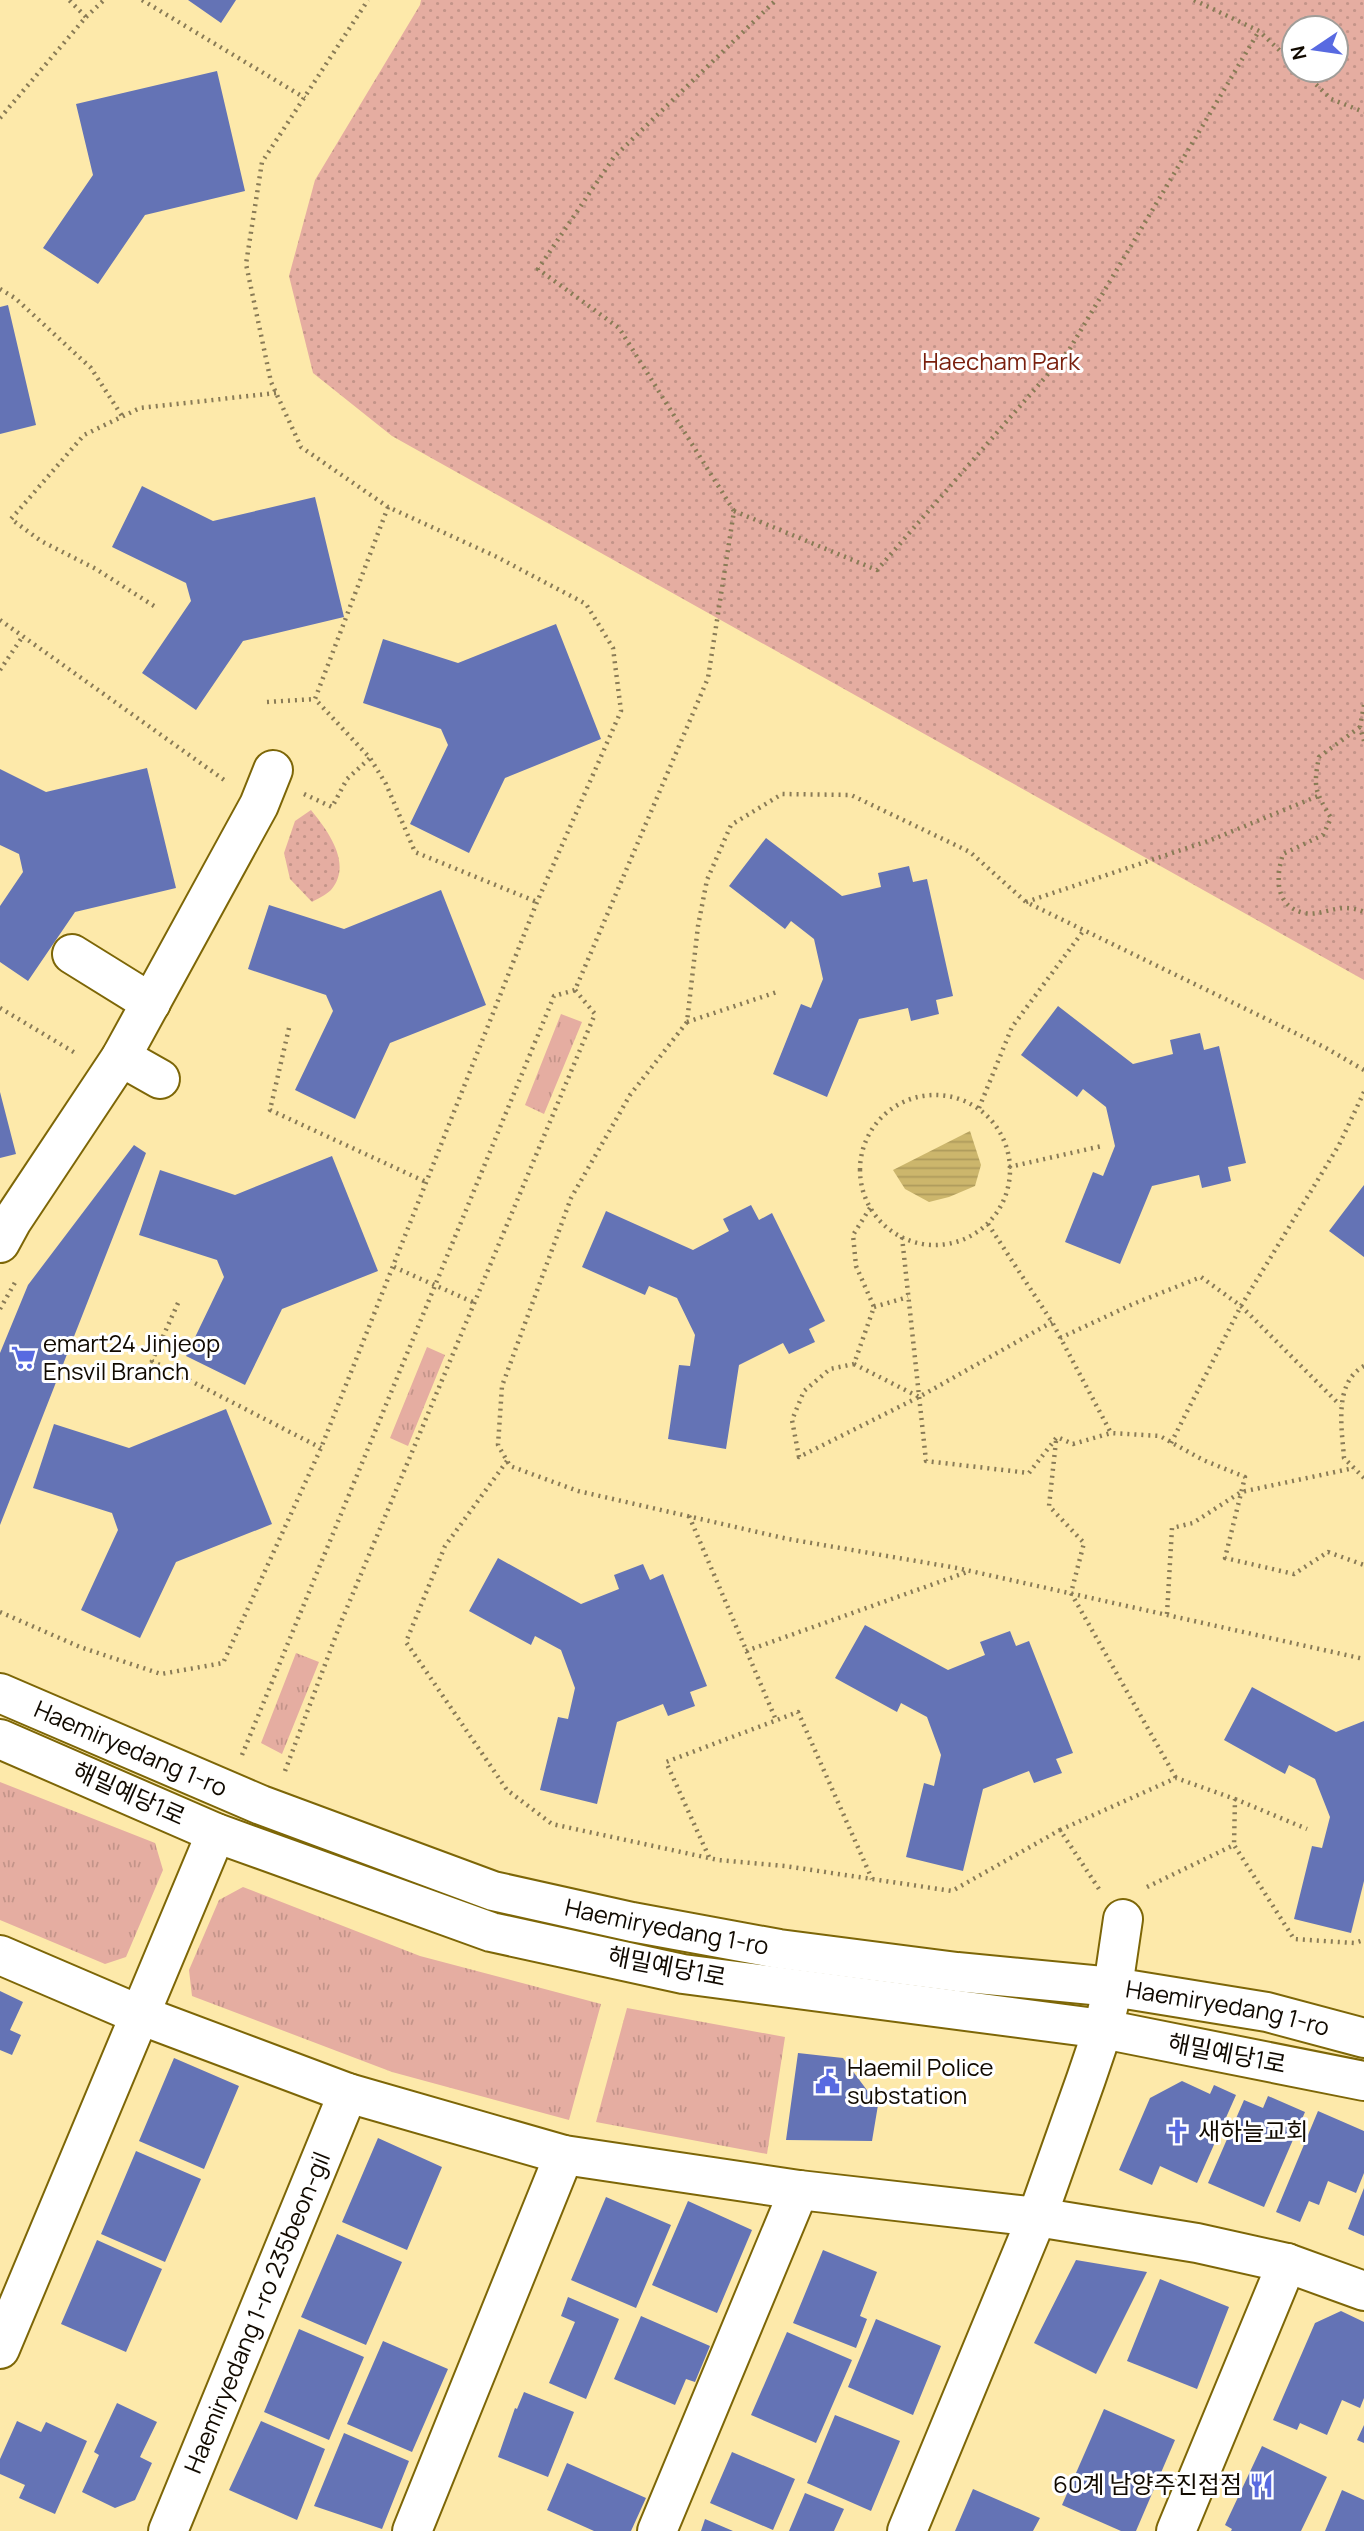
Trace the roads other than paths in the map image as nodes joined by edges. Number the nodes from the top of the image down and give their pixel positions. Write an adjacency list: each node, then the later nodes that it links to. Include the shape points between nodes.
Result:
1 (284, 780): 3 (street, via 259,805)
2 (72, 954): 3 (street)
3 (151, 1003): 4 (street)
4 (116, 1065): 5 (street); 6 (street)
5 (160, 1079)
6 (0, 1243)
7 (0, 1693): 12 (street, Haemiryedang 1-ro, via 261,1805 493,1891 779,1949)
8 (0, 1738): 9 (street, 해밀예당1로)
9 (216, 1833): 13 (street); 14 (street, 해밀예당1로, via 504,1935 683,1973)
10 (1113, 1907): 12 (street)
11 (0, 1955): 13 (street)
12 (1113, 1987): 14 (street); 15 (street, Haemiryedang 1-ro, via 1267,2012)
13 (139, 2015): 17 (street); 23 (street)
14 (1103, 2029): 16 (street, 해밀예당1로); 20 (street)
15 (1364, 2038)
16 (1364, 2081)
17 (348, 2093): 18 (street); 24 (street, Haemiryedang 1-ro 235beon-gil)
18 (564, 2155): 19 (street); 25 (street)
19 (799, 2190): 20 (street); 26 (street)
20 (1037, 2217): 21 (street); 27 (street)
21 (1287, 2263): 22 (street); 28 (street)
22 (1364, 2291)
23 (0, 2349)
24 (168, 2531)
25 (412, 2531)
26 (657, 2531)
27 (908, 2531)
28 (1176, 2531)

